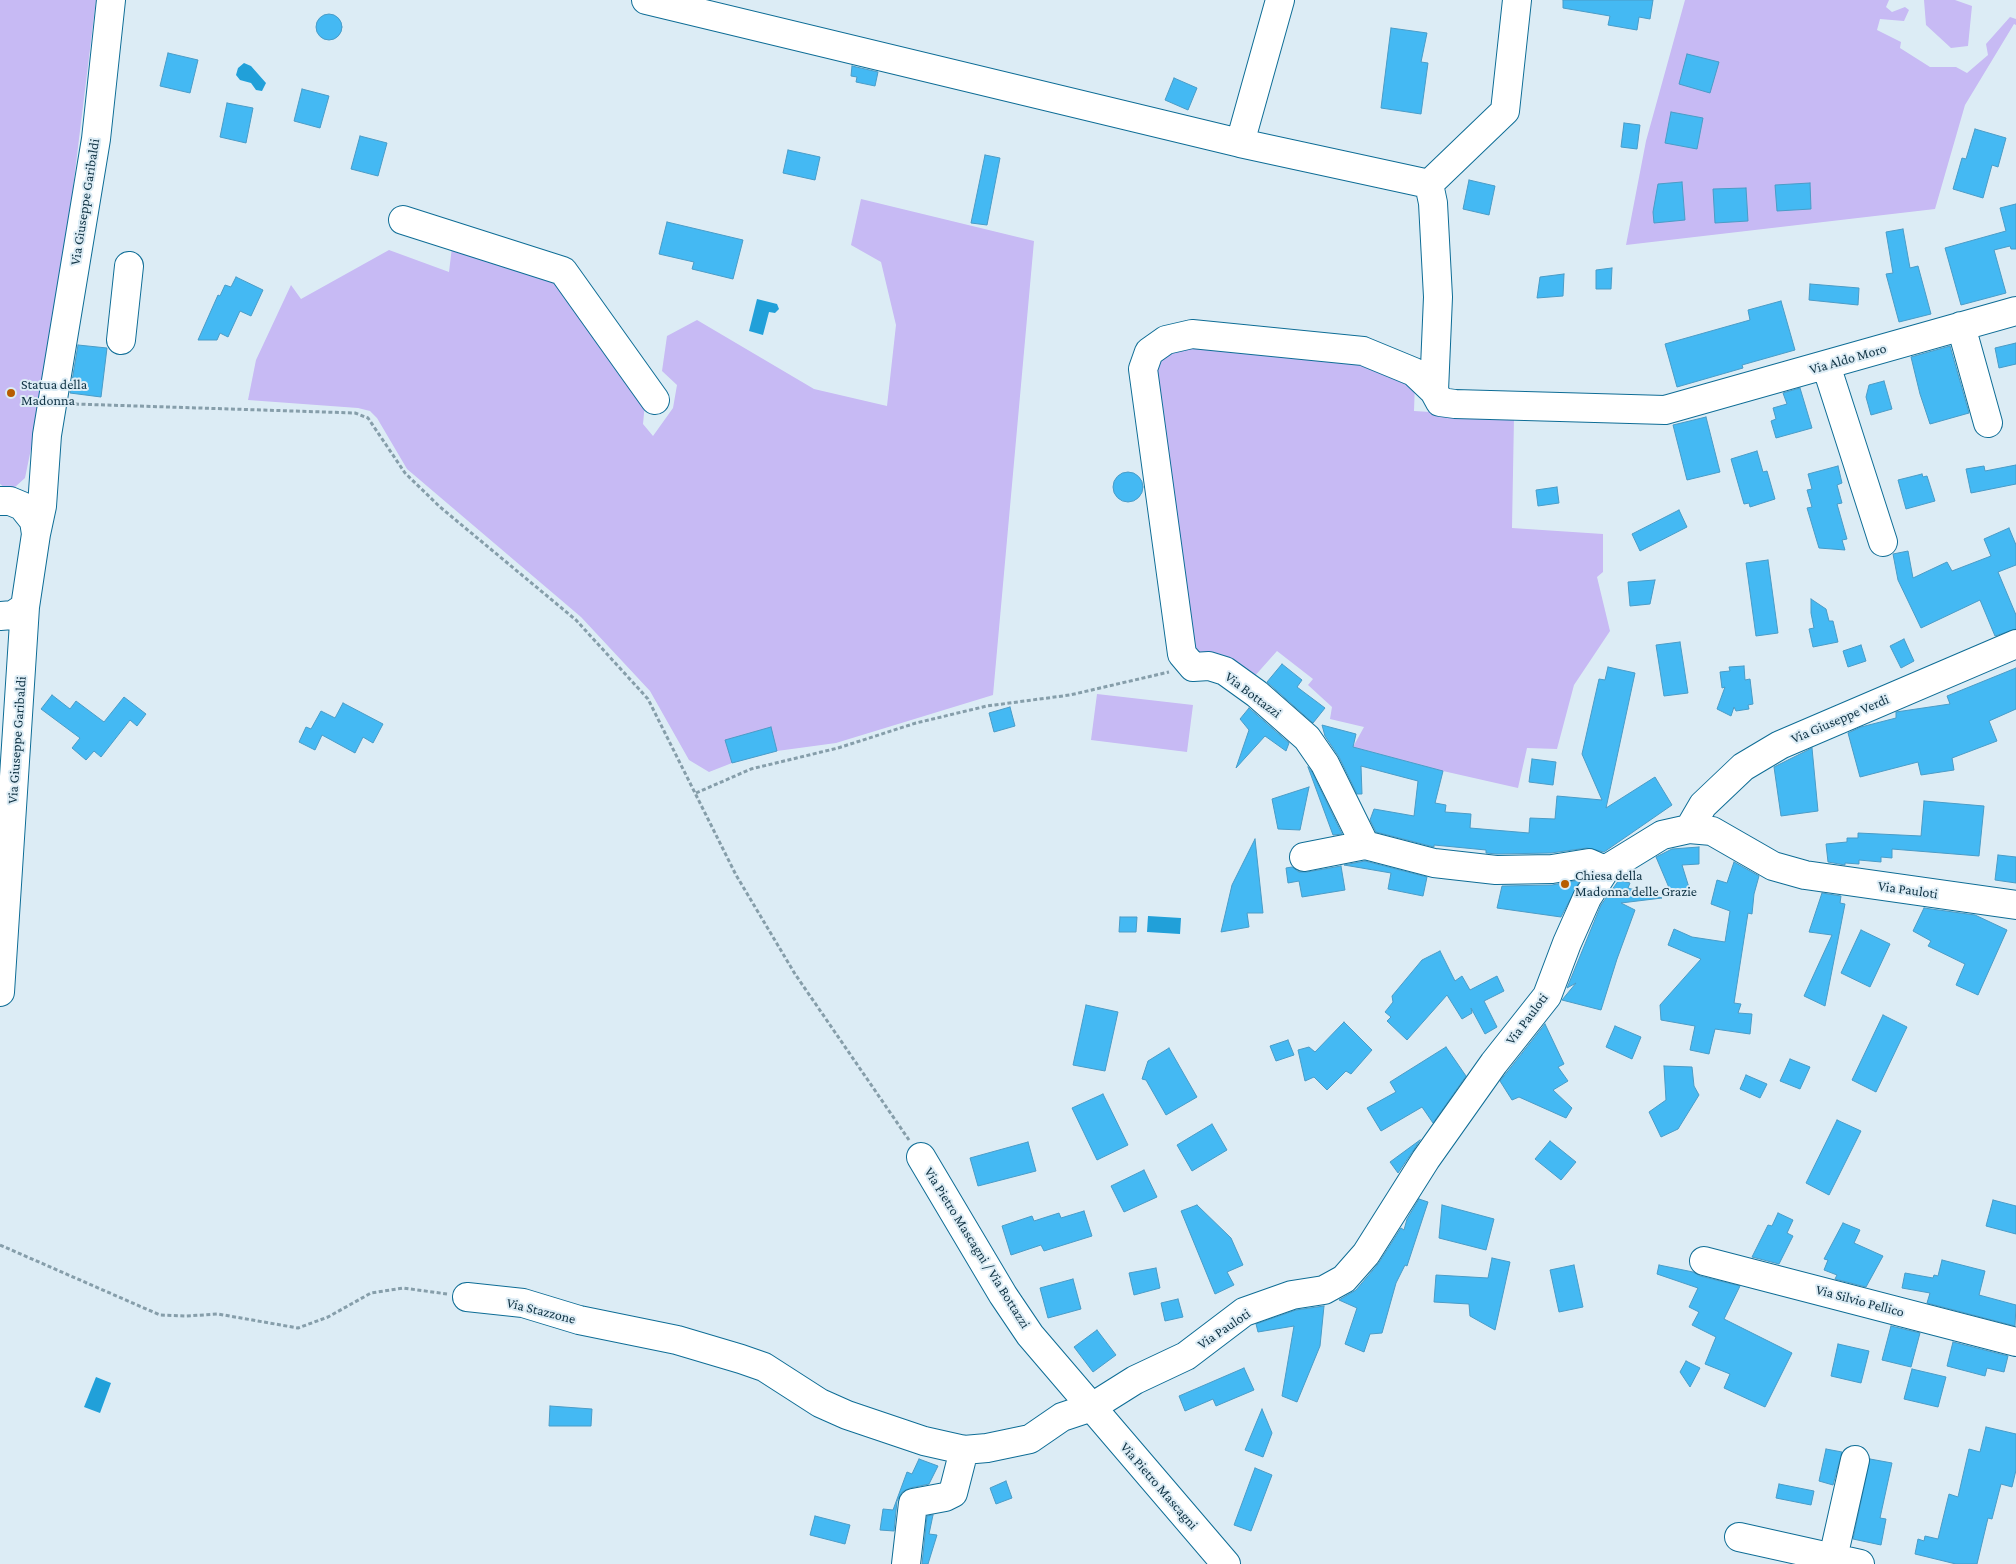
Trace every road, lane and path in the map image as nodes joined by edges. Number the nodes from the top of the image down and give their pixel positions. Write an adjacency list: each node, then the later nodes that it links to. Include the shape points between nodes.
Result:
1 (111, 0): 15 (street, Via Giuseppe Garibaldi, via 96,139)
2 (646, 0): 5 (street)
3 (1280, 0): 5 (street)
4 (1517, 0): 6 (street, via 1506,111)
5 (1240, 143): 6 (street)
6 (1429, 184): 13 (street, via 1438,297)
7 (403, 220): 14 (street, via 563,271)
8 (129, 266): 11 (street)
9 (2016, 311): 10 (street, Via Aldo Moro)
10 (1961, 326): 12 (street, Via Aldo Moro); 16 (street)
11 (121, 340)
12 (1826, 365): 13 (street, Via Aldo Moro, via 1665,410 1455,404 1440,402); 19 (street)
13 (1434, 391): 22 (street, via 1414,372 1363,351 1192,334 1166,340 1149,352 1143,369 1182,654)
14 (655, 400)
15 (52, 403): 17 (street, via 30,480 24,489); 18 (street, Via Giuseppe Garibaldi, via 42,506); 23 (path, via 355,413 368,418 404,473 576,620 648,699)
16 (1988, 423)
17 (4, 500): 18 (street, via 22,506 31,515)
18 (36, 534): 20 (street, Via Giuseppe Garibaldi)
19 (1883, 542)
20 (12, 611): 29 (street, Via Giuseppe Garibaldi)
21 (2016, 644): 24 (street, Via Giuseppe Verdi, via 1780,745 1743,767 1704,805)
22 (1193, 666): 23 (path, via 1070,695 987,706 916,723 838,748 751,769); 25 (street, Via Bottazzi, via 1209,666 1224,671 1257,694 1307,738 1325,764)
23 (696, 793): 30 (path, via 736,875 795,974)
24 (1689, 829): 27 (street, Via Pauloti, via 1662,835); 28 (street, Via Pauloti, via 1712,831 1772,866 1805,875)
25 (1365, 845): 26 (street); 27 (street, via 1434,863 1496,870 1552,869 1590,864)
26 (1304, 857)
27 (1605, 870): 35 (street, Via Pauloti, via 1587,898 1547,996 1494,1063 1426,1159 1366,1254 1344,1279 1324,1290 1292,1295 1244,1312 1186,1356 1135,1380)
28 (2016, 905)
29 (0, 992)
30 (921, 1157): 35 (street, Via Pietro Mascagni / Via Bottazzi, via 1002,1295 1030,1336)
31 (0, 1245): 33 (path, via 160,1315 218,1314 298,1328 328,1317 371,1293 403,1288)
32 (1704, 1261): 34 (street, Via Silvio Pellico)
33 (467, 1297): 36 (street, Via Stazzone, via 522,1303 578,1320 677,1340 741,1359 764,1367 820,1403 847,1415 924,1441)
34 (2016, 1342)
35 (1092, 1407): 36 (street, Via Pauloti, via 1062,1417 1030,1439); 41 (street, Via Pietro Mascagni)
36 (964, 1450): 40 (street, via 953,1493 913,1503)
37 (1856, 1460): 39 (street)
38 (1739, 1537): 39 (street)
39 (1833, 1558): 42 (street)
40 (906, 1564)
41 (1226, 1564)
42 (1860, 1564)

